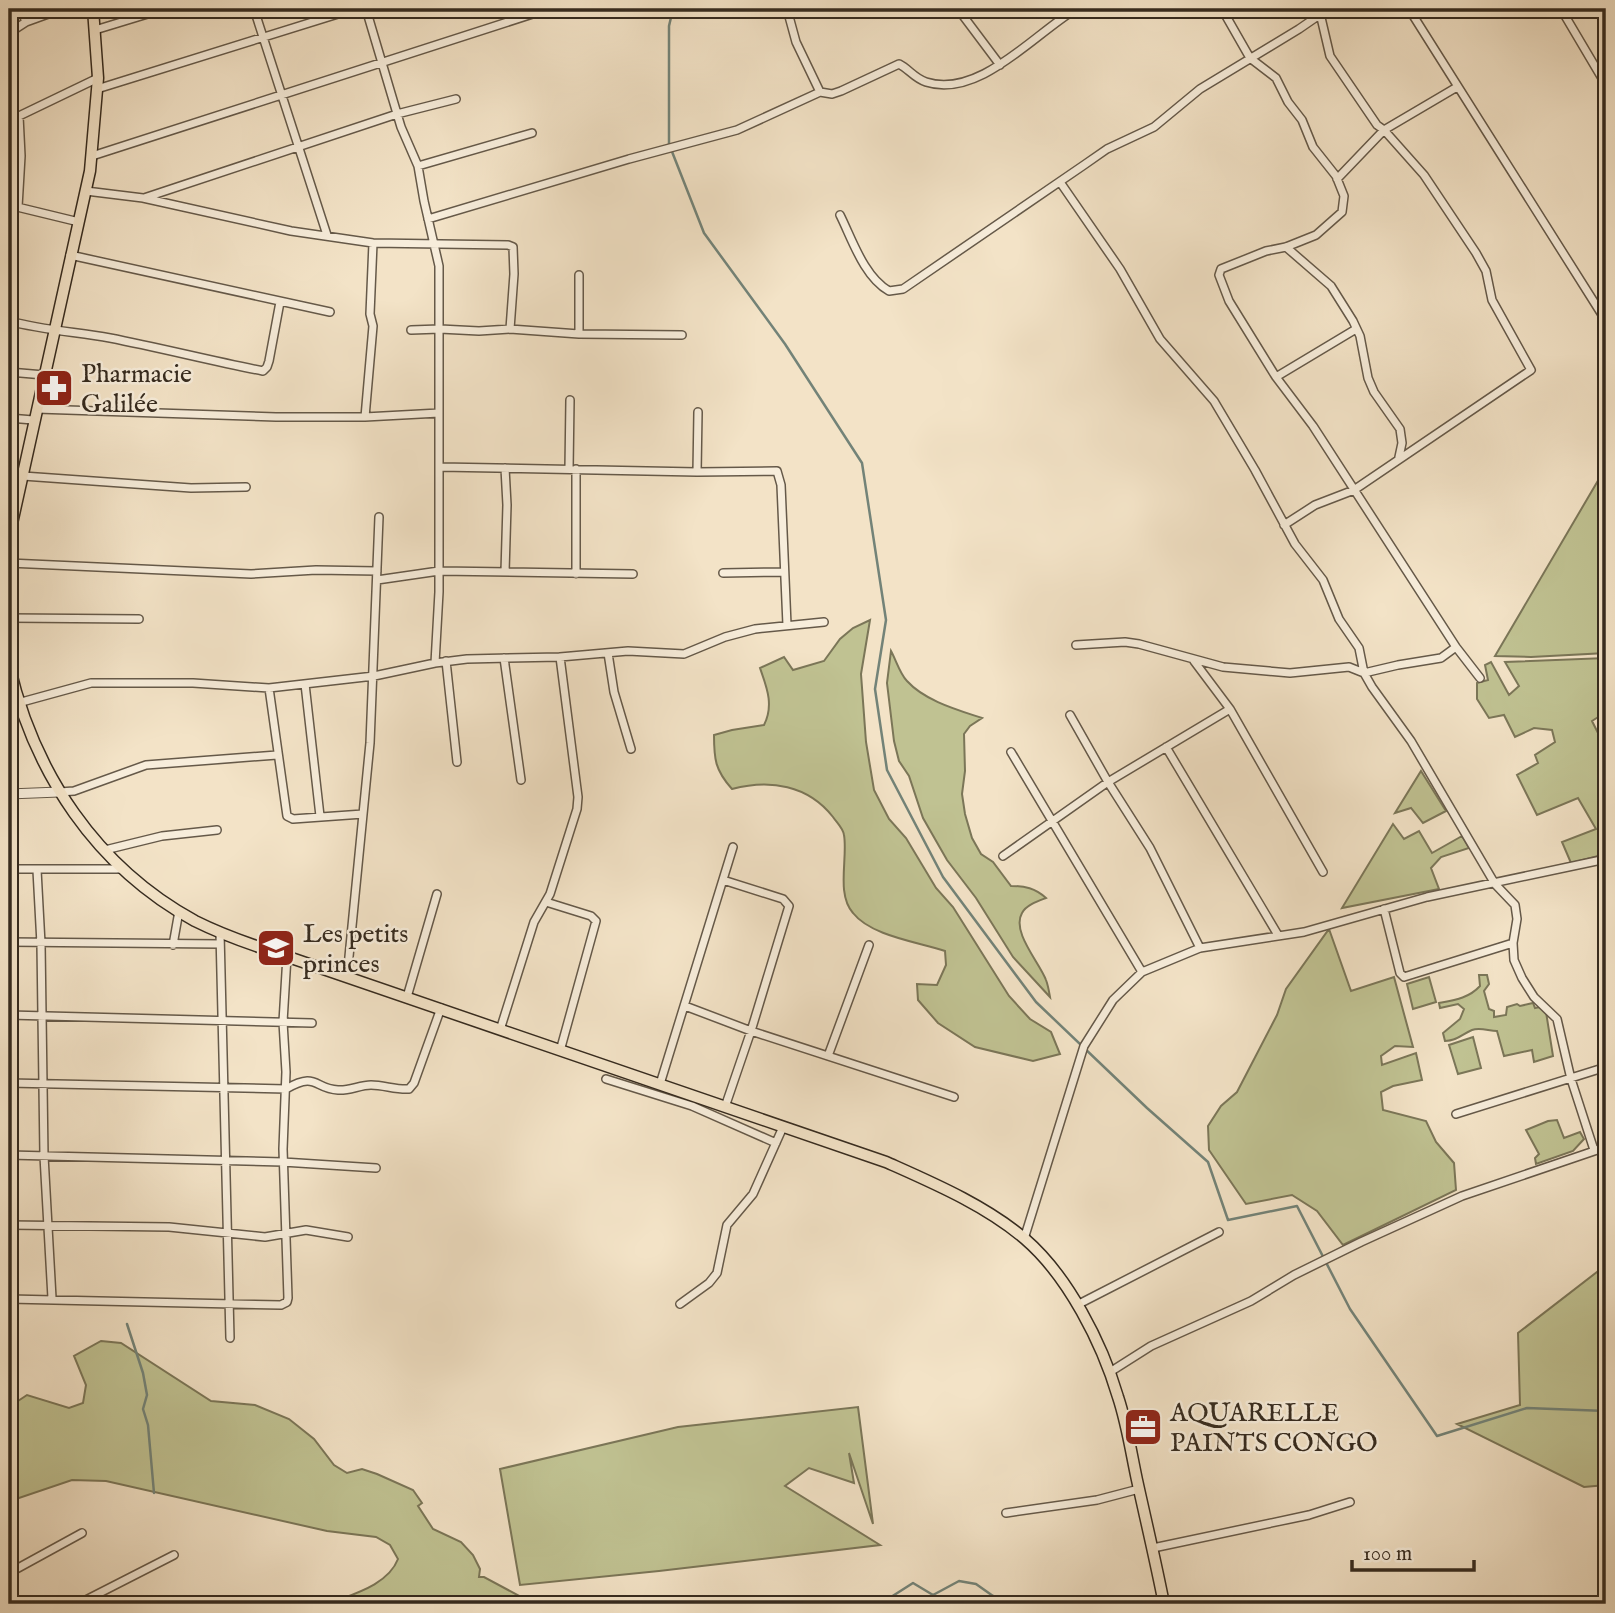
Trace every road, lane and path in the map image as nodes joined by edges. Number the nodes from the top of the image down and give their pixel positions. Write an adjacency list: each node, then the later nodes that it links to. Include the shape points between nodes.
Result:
1 (21, 9): 18 (street)
2 (62, 9): 18 (street)
3 (93, 9): 19 (highway)
4 (164, 9): 19 (street)
5 (254, 9): 21 (street)
6 (354, 9): 21 (street)
7 (366, 9): 23 (street)
8 (517, 9): 17 (street)
9 (548, 9): 17 (street)
10 (787, 9): 28 (street, via 796,42)
11 (958, 9): 24 (street)
12 (1076, 9): 24 (street)
13 (1222, 9): 22 (street)
14 (1409, 9): 27 (street)
15 (1561, 9): 26 (street)
16 (1323, 10): 22 (street); 32 (street, via 1330,56)
17 (519, 18): 23 (street)
18 (26, 22): 20 (street)
19 (95, 30): 25 (highway)
20 (9, 33)
21 (263, 38): 25 (street); 29 (street)
22 (1250, 58): 37 (street, via 1276,78 1313,147); 38 (street, via 1200,89 1154,127 1107,149)
23 (383, 61): 29 (street); 31 (street)
24 (1000, 65): 28 (street, via 957,85 942,86 913,76 900,64 841,91)
25 (98, 83): 35 (highway); 42 (street, via 19,116)
26 (1606, 85)
27 (1457, 87): 32 (street); 55 (street)
28 (820, 92): 44 (street, via 737,130)
29 (280, 94): 34 (street); 35 (street)
30 (456, 99): 31 (street)
31 (397, 114): 34 (street); 36 (street)
32 (1384, 130): 37 (street); 72 (street, via 1424,175 1476,253 1492,300 1531,370)
33 (532, 133): 36 (street)
34 (299, 148): 40 (street); 46 (street)
35 (92, 156): 39 (highway)
36 (418, 166): 44 (street)
37 (1337, 179): 49 (street, via 1345,196 1342,212 1317,235)
38 (1060, 181): 43 (street, via 895,291 884,288 869,271); 82 (street, via 1120,269 1160,339 1214,401)
39 (86, 191): 40 (street); 45 (highway)
40 (142, 198): 46 (street, via 291,232)
41 (9, 205): 42 (street)
42 (18, 207): 45 (street)
43 (840, 215)
44 (428, 219): 47 (street)
45 (79, 222): 50 (highway)
46 (327, 235): 48 (street)
47 (432, 242): 48 (street); 56 (street, via 439,266); 57 (street, via 513,247)
48 (373, 243): 70 (street, via 373,326)
49 (1286, 247): 58 (street, via 1331,286); 65 (street, via 1227,264 1220,275 1229,301)
50 (70, 255): 52 (street); 59 (highway)
51 (579, 275): 61 (street)
52 (280, 302): 53 (street); 59 (street, via 263,371)
53 (330, 312)
54 (9, 321): 59 (street)
55 (1606, 321)
56 (440, 329): 57 (street); 60 (street); 68 (street)
57 (510, 329): 61 (street)
58 (1356, 329): 65 (street); 72 (street, via 1374,392 1401,429)
59 (54, 330): 64 (highway)
60 (411, 330)
61 (579, 334): 62 (street)
62 (682, 335)
63 (9, 372): 64 (street)
64 (44, 375): 69 (highway)
65 (1276, 377): 80 (street)
66 (570, 400): 75 (street)
67 (698, 412): 76 (street)
68 (439, 413): 70 (street); 73 (street)
69 (35, 415): 70 (street); 71 (street); 78 (highway)
70 (365, 417)
71 (9, 418)
72 (1399, 457): 80 (street)
73 (440, 467): 74 (street); 85 (street)
74 (505, 468): 75 (street); 87 (street)
75 (573, 469): 76 (street); 90 (street)
76 (697, 472): 88 (street, via 777,471)
77 (9, 475): 78 (street)
78 (22, 476): 79 (street, via 191,488); 83 (highway)
79 (246, 487)
80 (1354, 490): 82 (street, via 1315,505); 98 (street)
81 (379, 517): 86 (street)
82 (1284, 524): 106 (street, via 1323,580 1339,619 1359,648)
83 (9, 537)
84 (9, 563): 86 (street, via 251,574)
85 (439, 570): 87 (street); 92 (street); 104 (street)
86 (377, 571): 92 (street)
87 (505, 572): 90 (street)
88 (784, 572): 89 (street); 96 (street)
89 (723, 573)
90 (576, 574): 91 (street)
91 (633, 574)
92 (377, 580): 107 (street)
93 (9, 618): 94 (street)
94 (139, 619)
95 (824, 622): 96 (street)
96 (786, 625): 99 (street, via 725,637 684,654)
97 (1076, 645): 102 (street, via 1125,642)
98 (1456, 647): 106 (street, via 1441,658); 108 (street)
99 (608, 653): 100 (street); 115 (street)
100 (560, 657): 101 (street); 138 (street, via 578,797)
101 (504, 658): 103 (street); 119 (street)
102 (1194, 660): 106 (street, via 1280,672 1349,667); 112 (street)
103 (446, 662): 104 (street); 118 (street)
104 (435, 663): 107 (street)
105 (9, 665): 111 (highway)
106 (1364, 673): 136 (street, via 1411,741)
107 (374, 676): 109 (street); 123 (street)
108 (1480, 678)
109 (305, 684): 110 (street); 124 (street)
110 (269, 688): 111 (street, via 91,683); 117 (street)
111 (18, 703): 121 (highway)
112 (1230, 709): 114 (street); 134 (street)
113 (1070, 715): 120 (street)
114 (1166, 747): 120 (street); 141 (street)
115 (631, 749)
116 (1011, 752): 125 (street)
117 (277, 755): 121 (street, via 146,765); 124 (street, via 287,816)
118 (457, 762)
119 (521, 780)
120 (1108, 782): 125 (street); 148 (street, via 1150,848)
121 (60, 792): 122 (street); 128 (highway)
122 (9, 794)
123 (363, 814): 124 (street); 151 (street)
124 (320, 816)
125 (1053, 821): 129 (street); 150 (street)
126 (217, 830): 128 (street, via 162,836)
127 (733, 847): 135 (street)
128 (105, 850): 132 (highway)
129 (1003, 856)
130 (1606, 859): 136 (street)
131 (9, 869): 133 (street)
132 (124, 869): 133 (street); 140 (highway)
133 (37, 870): 145 (street)
134 (1323, 872)
135 (723, 880): 153 (street); 161 (street, via 783,899 789,906)
136 (1495, 884): 139 (street); 144 (street, via 1517,912)
137 (437, 894): 152 (street)
138 (546, 902): 160 (street, via 537,916); 162 (street, via 596,920)
139 (1384, 909): 141 (street); 144 (street, via 1404,977)
140 (179, 911): 142 (highway); 146 (street)
141 (1278, 935): 148 (street)
142 (220, 938): 146 (street); 149 (highway); 157 (street)
143 (9, 942): 145 (street)
144 (1513, 943): 166 (street, via 1522,978 1541,1006 1557,1019)
145 (41, 944): 146 (street); 156 (street)
146 (173, 945)
147 (869, 945): 163 (street)
148 (1200, 948): 150 (street)
149 (286, 956): 151 (highway); 158 (street)
150 (1142, 972): 190 (street, via 1113,1000 1084,1046)
151 (347, 977): 152 (highway)
152 (407, 998): 154 (highway)
153 (685, 1006): 161 (street); 169 (street)
154 (440, 1008): 160 (highway); 171 (street, via 409,1089 373,1085 336,1090 308,1081)
155 (9, 1015): 156 (street)
156 (41, 1016): 157 (street); 168 (street)
157 (222, 1021): 158 (street); 170 (street)
158 (283, 1022): 159 (street); 171 (street)
159 (312, 1023)
160 (500, 1030): 162 (highway)
161 (751, 1031): 163 (street); 173 (street)
162 (560, 1051): 169 (highway)
163 (828, 1056): 172 (street)
164 (1606, 1067): 166 (street)
165 (606, 1079): 176 (street, via 692,1106)
166 (1572, 1079): 174 (street); 178 (street)
167 (9, 1083): 168 (street)
168 (41, 1083): 170 (street); 180 (street)
169 (660, 1084): 173 (highway)
170 (226, 1089): 171 (street); 181 (street)
171 (286, 1089): 182 (street)
172 (954, 1097)
173 (724, 1107): 175 (highway)
174 (1456, 1114)
175 (783, 1126): 176 (street); 190 (highway, via 926,1180)
176 (776, 1143): 194 (street, via 753,1194 727,1225 717,1273)
177 (1606, 1147): 178 (street)
178 (1594, 1150): 197 (street, via 1462,1196 1361,1242 1251,1301 1172,1335)
179 (9, 1155): 180 (street)
180 (44, 1156): 181 (street); 185 (street)
181 (227, 1161): 182 (street); 187 (street)
182 (284, 1162): 183 (street); 188 (street)
183 (376, 1168)
184 (9, 1225): 185 (street)
185 (48, 1226): 187 (street, via 169,1227); 191 (street)
186 (1219, 1232): 195 (street)
187 (228, 1233): 188 (street); 193 (street)
188 (285, 1234): 189 (street, via 306,1230); 193 (street, via 286,1303)
189 (348, 1237)
190 (1024, 1239): 195 (highway, via 1051,1266)
191 (52, 1298): 192 (street); 193 (street)
192 (9, 1299)
193 (229, 1304): 196 (street)
194 (680, 1304)
195 (1077, 1305): 197 (highway)
196 (230, 1338)
197 (1110, 1372): 198 (highway)
198 (1139, 1489): 200 (street); 202 (highway)
199 (1350, 1502): 202 (street)
200 (1006, 1513)
201 (82, 1533): 204 (street)
202 (1153, 1548): 206 (highway)
203 (174, 1555): 205 (street)
204 (9, 1573)
205 (78, 1604)
206 (1164, 1604)

